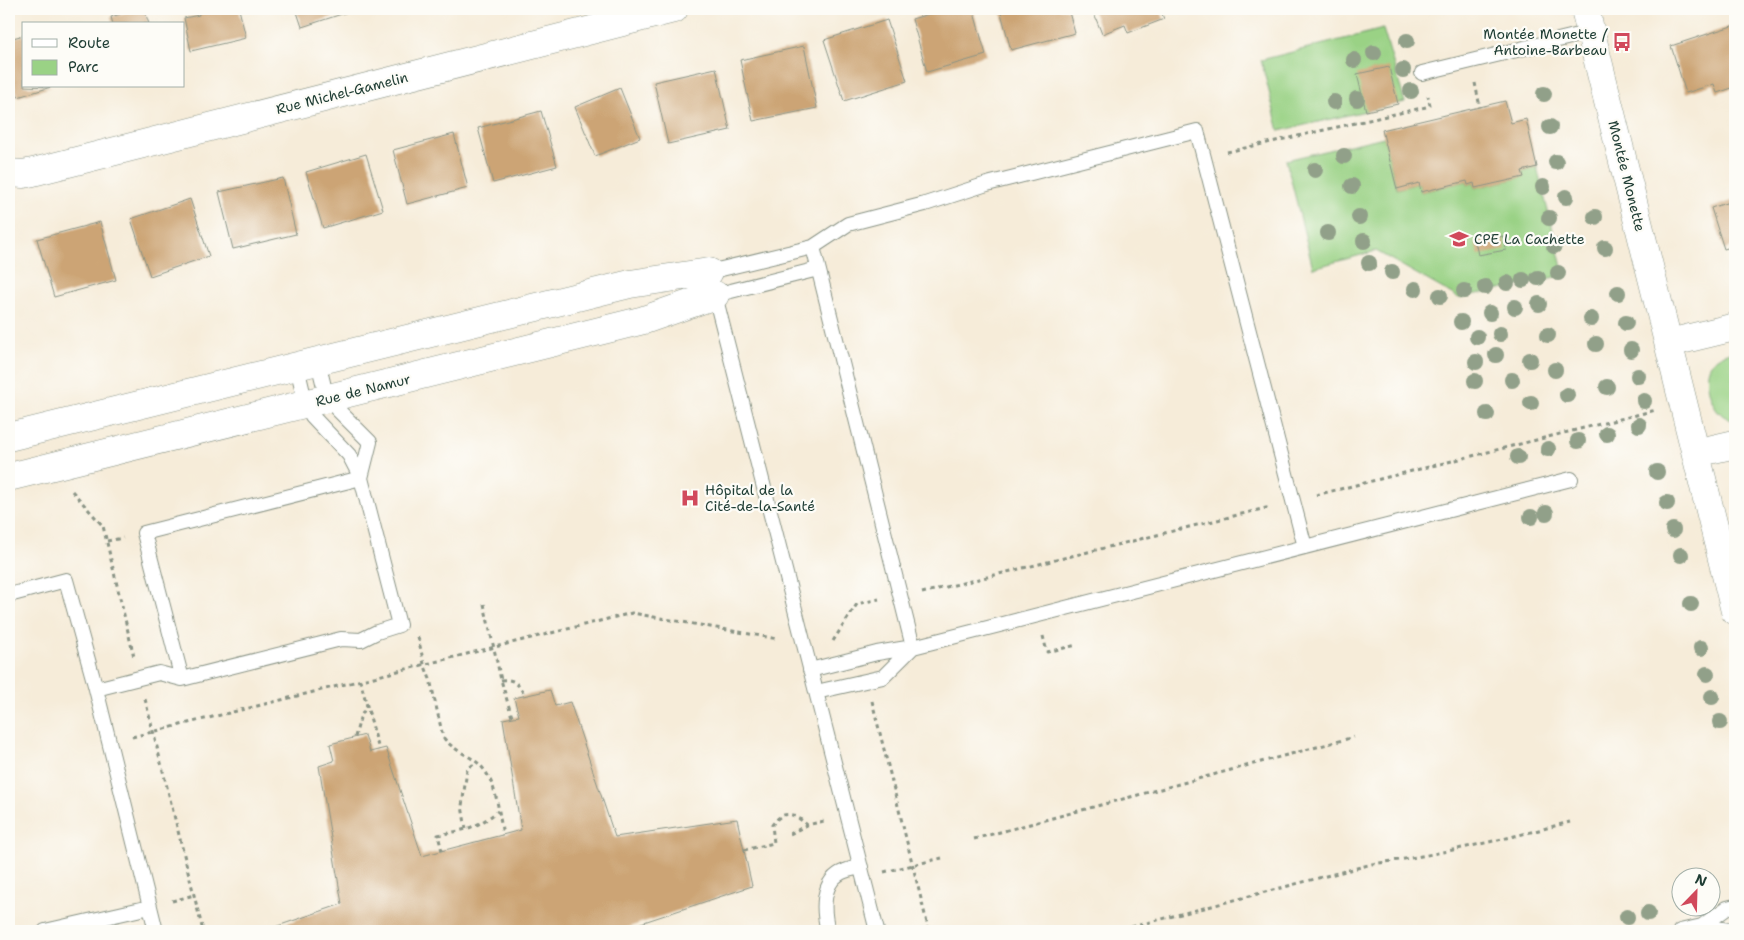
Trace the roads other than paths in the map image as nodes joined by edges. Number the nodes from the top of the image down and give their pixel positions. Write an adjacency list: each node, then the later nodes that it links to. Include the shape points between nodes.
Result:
1 (674, 9): 4 (street, Rue Michel-Gamelin, via 33,172)
2 (1588, 21): 3 (lane); 9 (street, Montée Monette)
3 (1422, 73)
4 (9, 173)
5 (812, 247): 6 (lane); 7 (lane); 18 (lane, via 848,224 986,184 1197,131)
6 (818, 269): 7 (lane); 21 (lane)
7 (712, 284): 10 (street, via 630,284); 11 (street, Rue de Namur, via 644,320); 22 (lane)
8 (1735, 328): 9 (street)
9 (1669, 344): 14 (street, Montée Monette)
10 (307, 364): 11 (lane); 11 (lane); 12 (street)
11 (317, 402): 15 (street, Rue de Namur); 16 (lane, via 318,424 349,455); 16 (lane, via 370,442)
12 (9, 437)
13 (1735, 444): 14 (street)
14 (1696, 453): 20 (street, Montée Monette)
15 (9, 477)
16 (361, 478): 23 (lane, via 144,533); 23 (lane, via 399,625 361,640 341,639)
17 (1571, 479): 18 (lane)
18 (1305, 547): 21 (lane)
19 (9, 595): 24 (lane, via 66,580)
20 (1735, 611)
21 (913, 647): 22 (lane); 25 (lane, via 883,677)
22 (810, 670): 25 (lane)
23 (182, 679): 24 (lane, via 159,674)
24 (96, 689): 28 (lane)
25 (816, 692): 26 (lane)
26 (860, 867): 32 (lane, via 837,875 827,891 824,906); 33 (lane)
27 (1735, 906): 29 (lane)
28 (150, 907): 30 (lane); 31 (lane)
29 (1702, 926): 34 (lane); 35 (lane)
30 (46, 931)
31 (156, 931)
32 (828, 931)
33 (877, 931)
34 (1680, 931)
35 (1735, 931)

